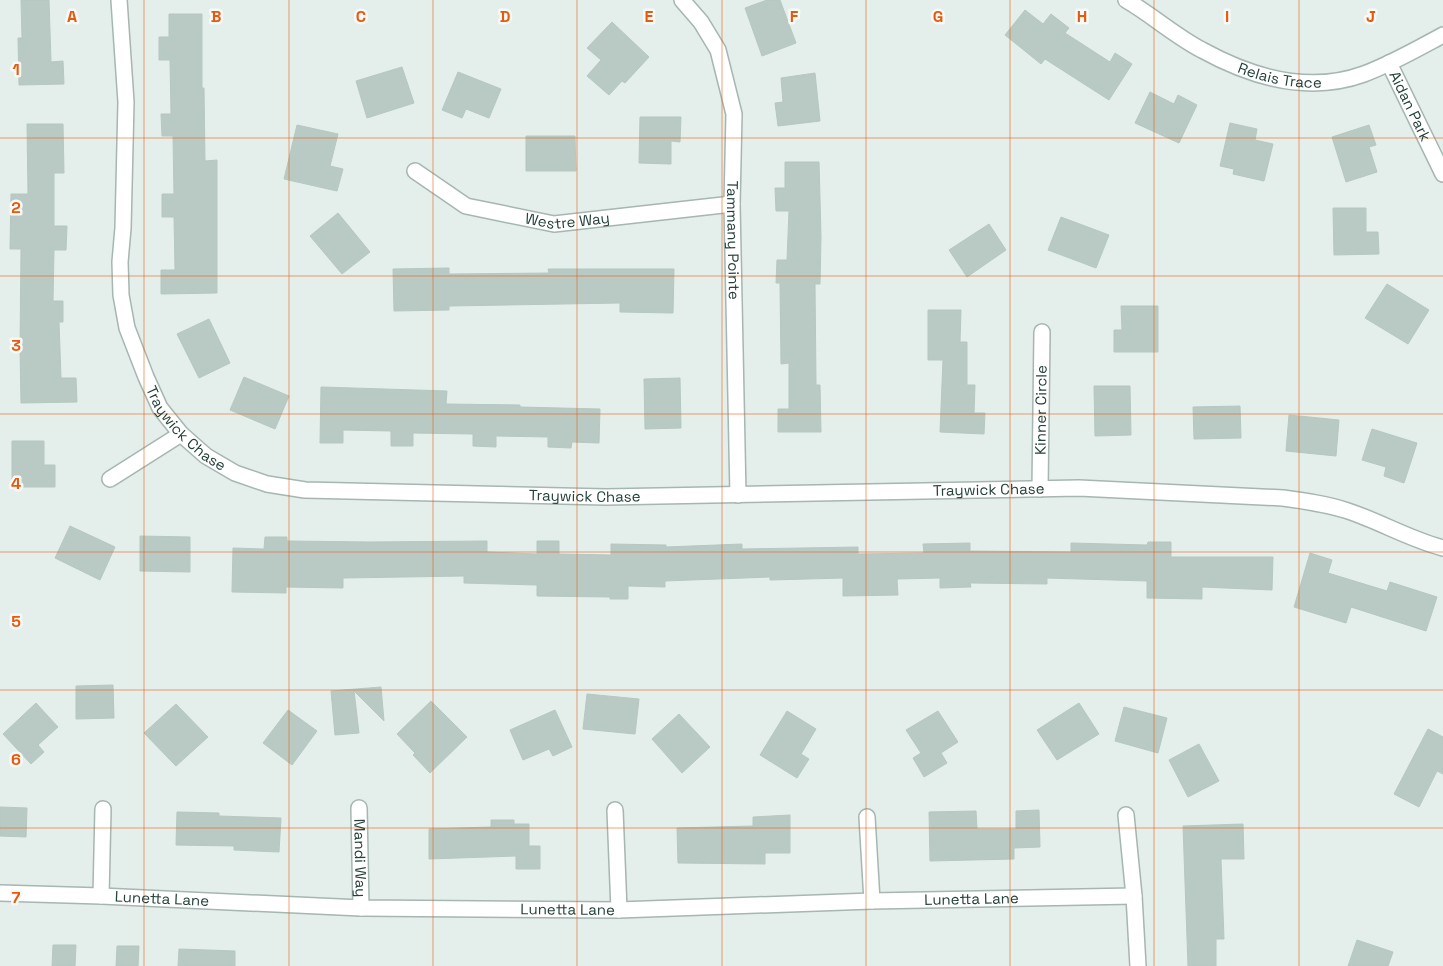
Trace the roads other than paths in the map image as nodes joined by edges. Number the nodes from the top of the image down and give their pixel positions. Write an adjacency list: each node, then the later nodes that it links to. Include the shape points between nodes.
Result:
1 (119, 0): 10 (street, Traywick Chase, via 126,102 121,295 127,328 146,377 160,408)
2 (682, 0): 8 (street, Tammany Pointe, via 701,22 718,50 734,114)
3 (1126, 0): 5 (street, Relais Trace, via 1202,50 1264,76 1297,82 1330,82)
4 (1443, 36): 5 (street, Relais Trace)
5 (1389, 63): 7 (street, Aidan Park)
6 (415, 171): 8 (street, Westre Way, via 466,206 554,224)
7 (1443, 174)
8 (732, 204): 13 (street, Tammany Pointe)
9 (1042, 332): 12 (street, Kinner Circle)
10 (181, 434): 11 (street); 13 (street, Traywick Chase, via 206,456 235,472 267,484 305,490 606,498)
11 (110, 479)
12 (1040, 488): 13 (street, Traywick Chase); 14 (street, Traywick Chase, via 1283,498 1349,512)
13 (738, 495)
14 (1443, 548)
15 (358, 808): 24 (street, Mandi Way)
16 (103, 809): 21 (street)
17 (615, 810): 25 (street)
18 (1126, 816): 22 (street)
19 (867, 817): 23 (street)
20 (0, 893): 21 (street, Lunetta Lane)
21 (101, 896): 24 (street, Lunetta Lane)
22 (1134, 896): 23 (street, Lunetta Lane); 26 (street)
23 (872, 901): 25 (street, Lunetta Lane)
24 (361, 908): 25 (street, Lunetta Lane)
25 (619, 910)
26 (1138, 966)

